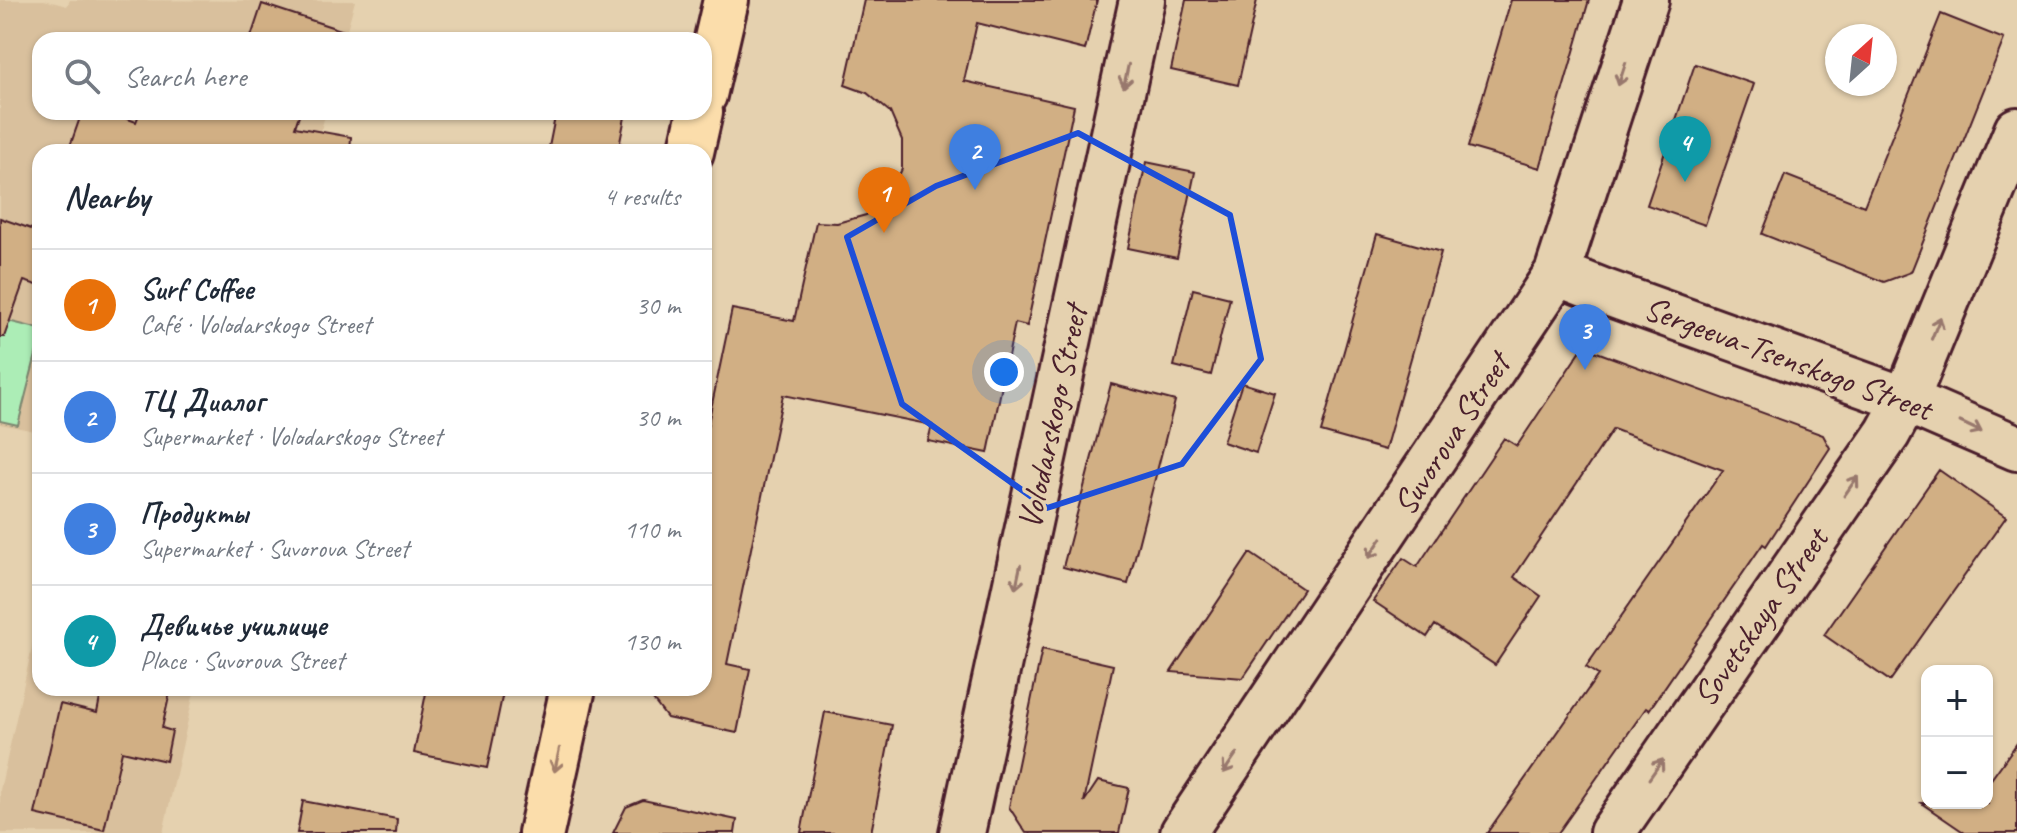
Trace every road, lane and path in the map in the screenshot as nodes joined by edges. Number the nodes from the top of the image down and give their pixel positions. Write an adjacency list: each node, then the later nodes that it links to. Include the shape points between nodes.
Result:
1 (726, 0): 4 (main road)
2 (1142, 0): 13 (street, Volodarskogo Street, one-way to 13)
3 (1646, 0): 8 (street, Suvorova Street, one-way to 8)
4 (712, 60)
5 (698, 120): 7 (main road)
6 (2017, 130): 9 (street, one-way to 6)
7 (693, 144)
8 (1557, 273): 9 (street, Sergeeva-Tsenskogo Street); 14 (street, Suvorova Street, one-way to 14)
9 (1906, 400): 10 (street, Sergeeva-Tsenskogo Street, one-way to 10); 15 (street, Sovetskaya Street, one-way to 9)
10 (2017, 448)
11 (571, 696): 12 (main road, one-way to 12)
12 (541, 833)
13 (962, 833)
14 (1183, 833)
15 (1612, 833)

